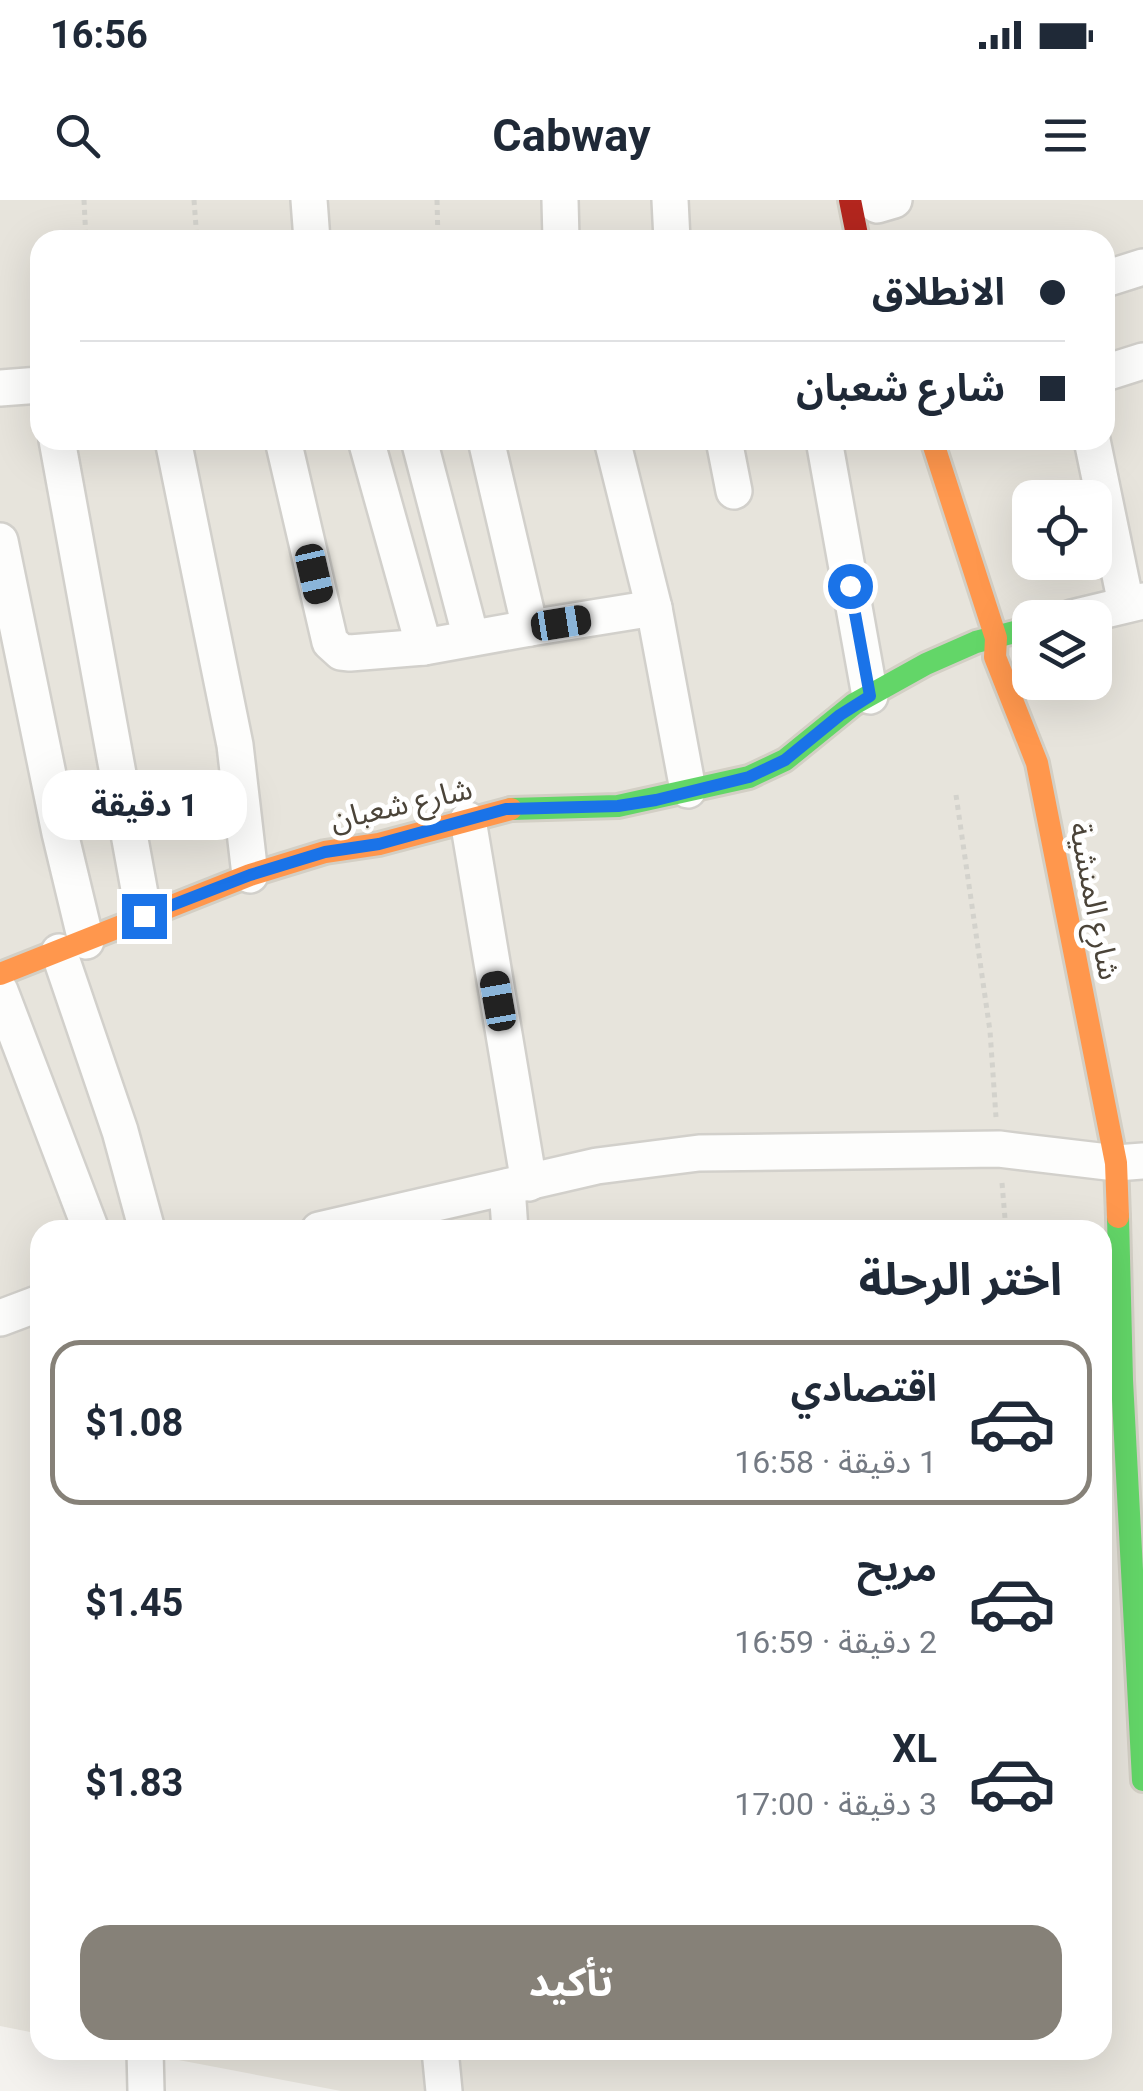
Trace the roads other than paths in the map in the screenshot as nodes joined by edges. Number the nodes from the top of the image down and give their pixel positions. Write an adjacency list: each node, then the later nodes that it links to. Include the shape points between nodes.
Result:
1 (309, 200): 5 (street)
2 (560, 200): 6 (street)
3 (670, 200): 7 (street)
4 (876, 205): 8 (street)
5 (311, 230)
6 (562, 230)
7 (672, 230)
8 (863, 230)
9 (1143, 267): 10 (street)
10 (1115, 276)
11 (1143, 361): 12 (street)
12 (1115, 370)
13 (30, 386): 14 (street)
14 (0, 388)
15 (59, 450): 40 (street)
16 (175, 450): 39 (street, via 235,745)
17 (285, 450): 35 (street, via 334,648)
18 (369, 450): 35 (street)
19 (422, 450): 33 (street)
20 (488, 450): 31 (street)
21 (614, 450): 30 (street)
22 (726, 450): 27 (street)
23 (826, 450): 36 (street)
24 (912, 450): 34 (street, شارع المنشية)
25 (935, 450): 34 (street, شارع المنشية)
26 (1095, 450): 29 (street)
27 (734, 492)
28 (0, 542): 41 (street, via 60,833)
29 (1135, 602)
30 (654, 608): 31 (street); 37 (street)
31 (530, 628): 33 (street)
32 (1012, 636): 34 (street, شارع شعبان)
33 (471, 638): 35 (street)
34 (989, 646): 36 (street, شارع شعبان, via 945,654); 44 (street, شارع المنشية, via 1040,774)
35 (424, 647)
36 (870, 696): 37 (street, شارع شعبان, via 785,760 749,777)
37 (688, 790): 38 (street, شارع شعبان, via 618,806 506,809)
38 (468, 820): 39 (street, شارع شعبان); 45 (street)
39 (250, 875): 40 (street, شارع شعبان)
40 (144, 916): 41 (street, شارع شعبان)
41 (73, 947): 42 (street, شارع شعبان); 47 (street)
42 (0, 974)
43 (0, 991): 46 (street)
44 (1129, 1162): 45 (street, via 999,1149 699,1153); 52 (street, شارع المنشية)
45 (518, 1185): 48 (street); 49 (street)
46 (88, 1220)
47 (144, 1220)
48 (391, 1220)
49 (512, 1220)
50 (30, 1307): 51 (street)
51 (0, 1318)
52 (1132, 1379): 53 (street, شارع المنشية)
53 (1136, 1516): 54 (street, شارع المنشية)
54 (1139, 1638): 55 (street, شارع المنشية)
55 (1143, 1780)
56 (145, 2060): 58 (street)
57 (441, 2060): 59 (street)
58 (146, 2091)
59 (444, 2091)

